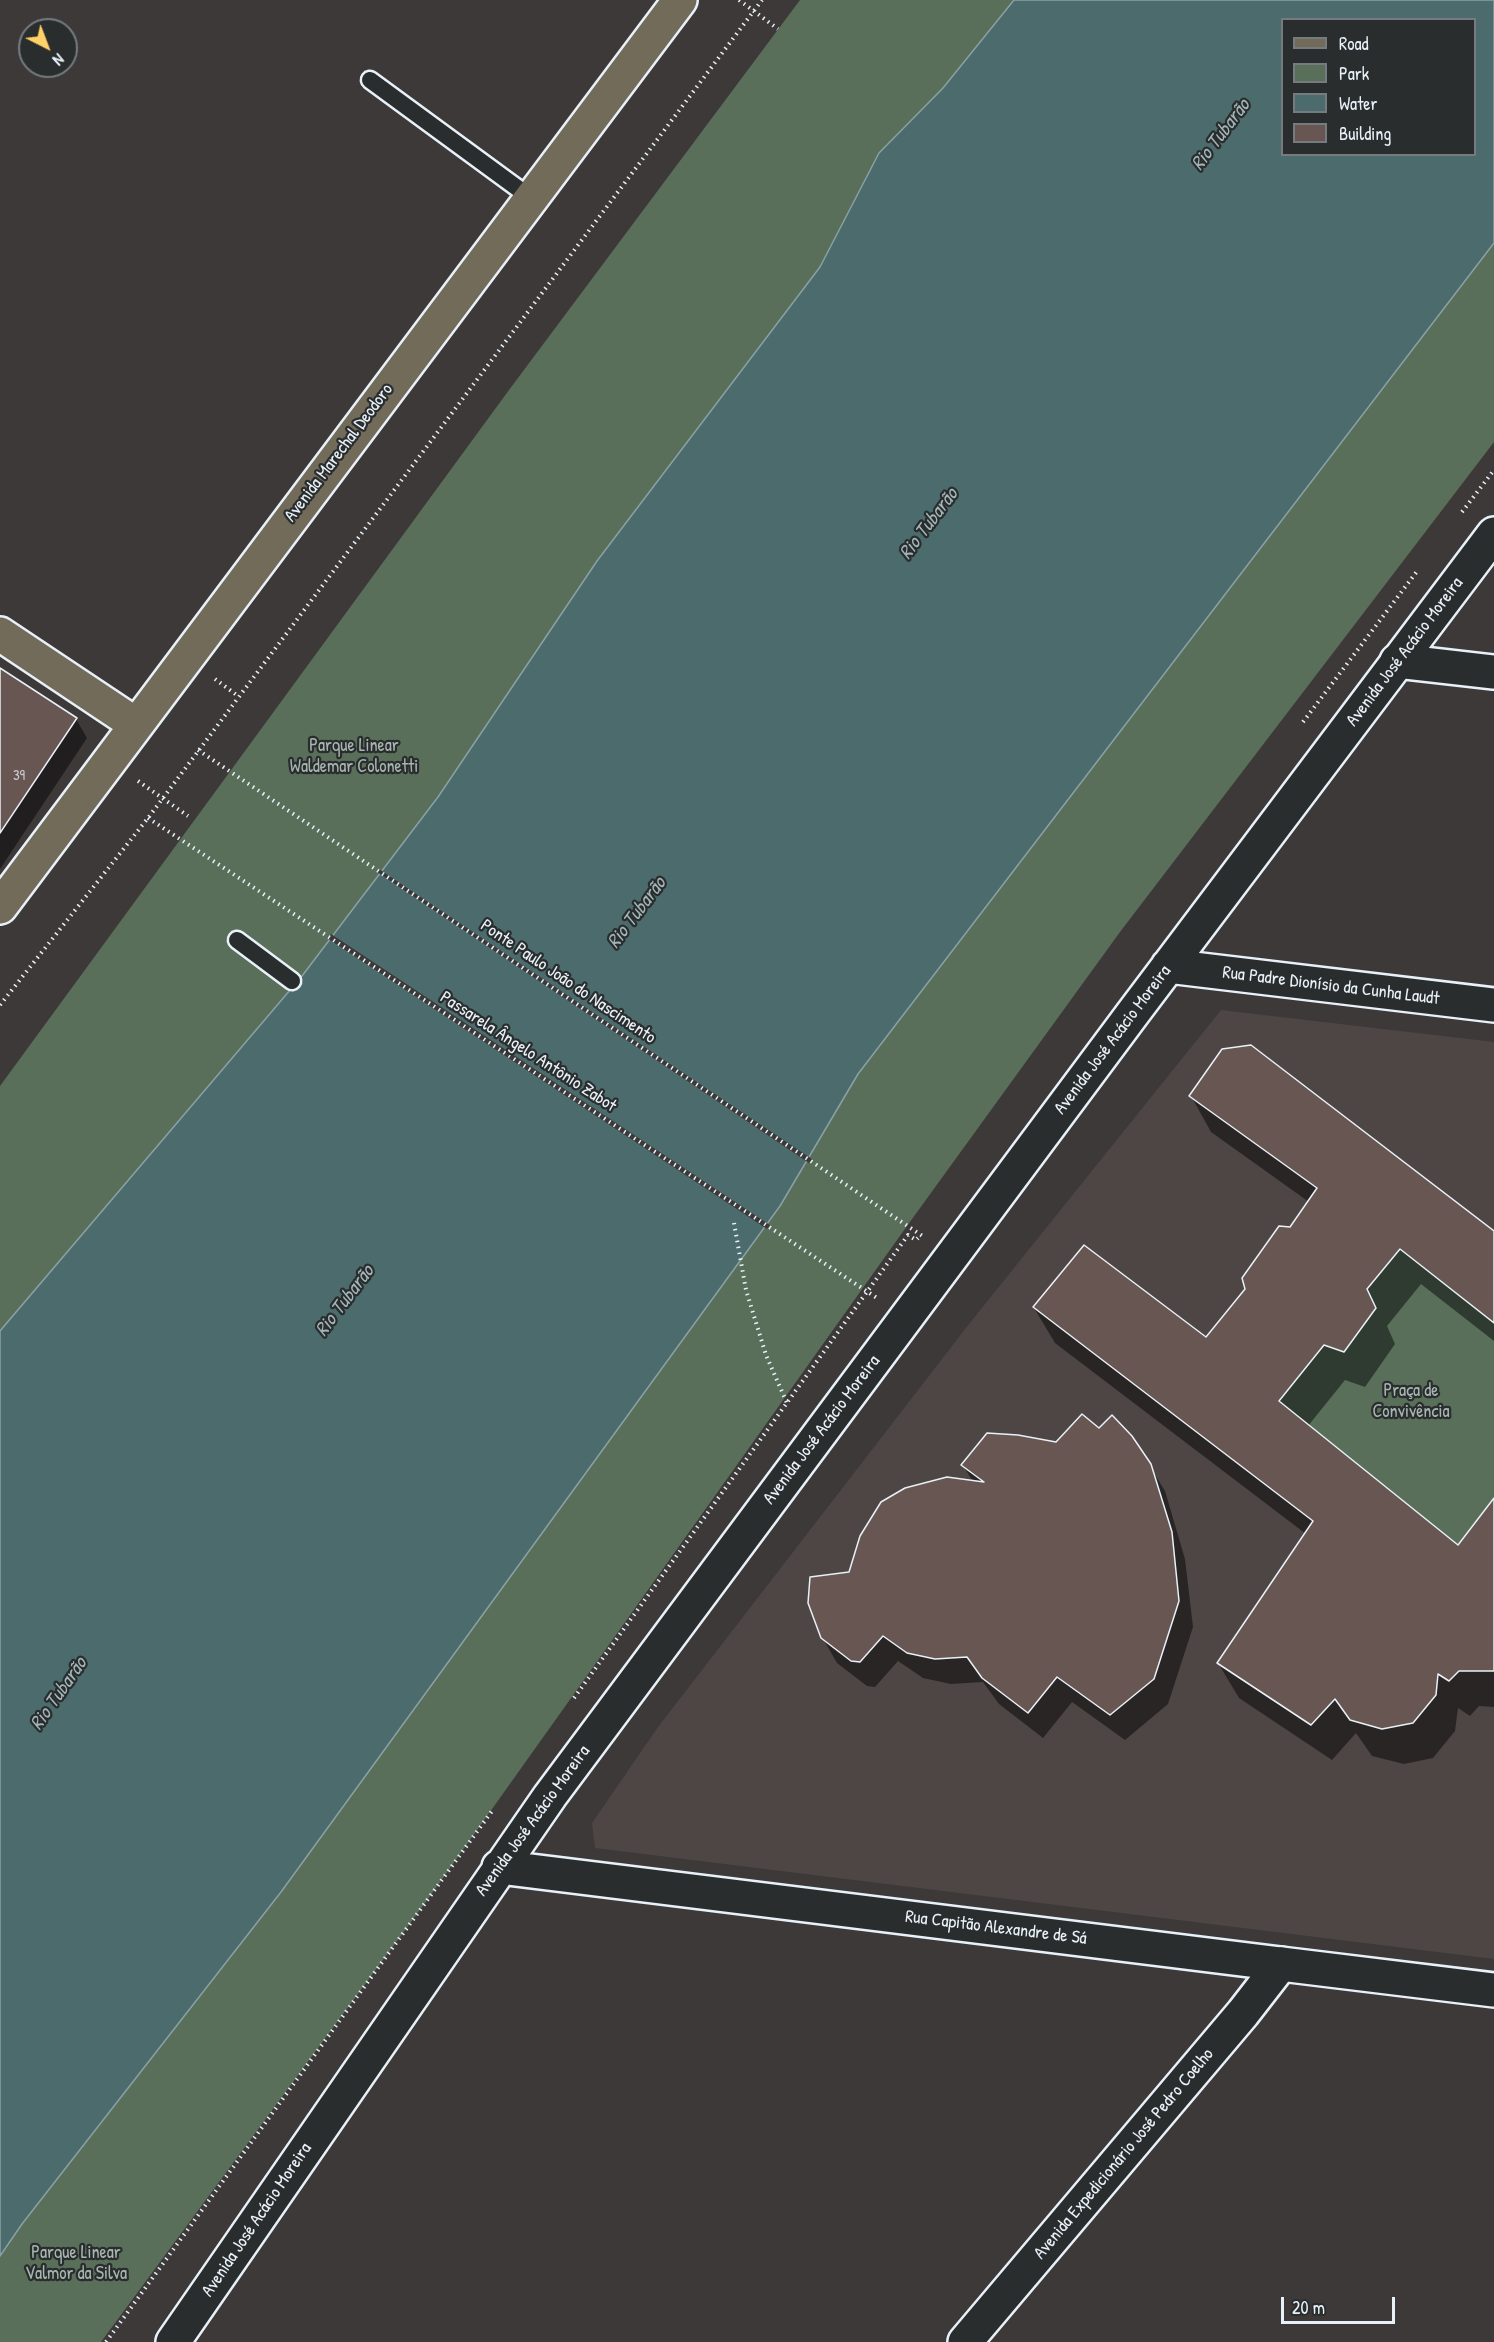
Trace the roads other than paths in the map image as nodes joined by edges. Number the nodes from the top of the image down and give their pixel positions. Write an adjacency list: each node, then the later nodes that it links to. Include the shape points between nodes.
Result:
1 (680, 0): 3 (main road, Avenida Marechal Deodoro)
2 (370, 80): 3 (lane)
3 (531, 198): 8 (main road, Avenida Marechal Deodoro)
4 (1494, 534): 6 (main road, Avenida José Acácio Moreira)
5 (0, 634): 8 (main road)
6 (1397, 661): 7 (main road); 11 (main road, Avenida José Acácio Moreira)
7 (1494, 672)
8 (135, 724): 9 (main road, Avenida Marechal Deodoro)
9 (0, 907)
10 (237, 940): 12 (lane)
11 (1168, 966): 13 (main road, Rua Padre Dionísio da Cunha Laudt); 14 (main road, Avenida José Acácio Moreira)
12 (292, 981)
13 (1494, 1005)
14 (499, 1867): 15 (main road, Rua Capitão Alexandre de Sá); 17 (main road, Avenida José Acácio Moreira)
15 (1281, 1964): 16 (main road, Rua Capitão Alexandre de Sá); 18 (main road, Avenida Expedicionário José Pedro Coelho)
16 (1494, 1990)
17 (173, 2342)
18 (965, 2342)

